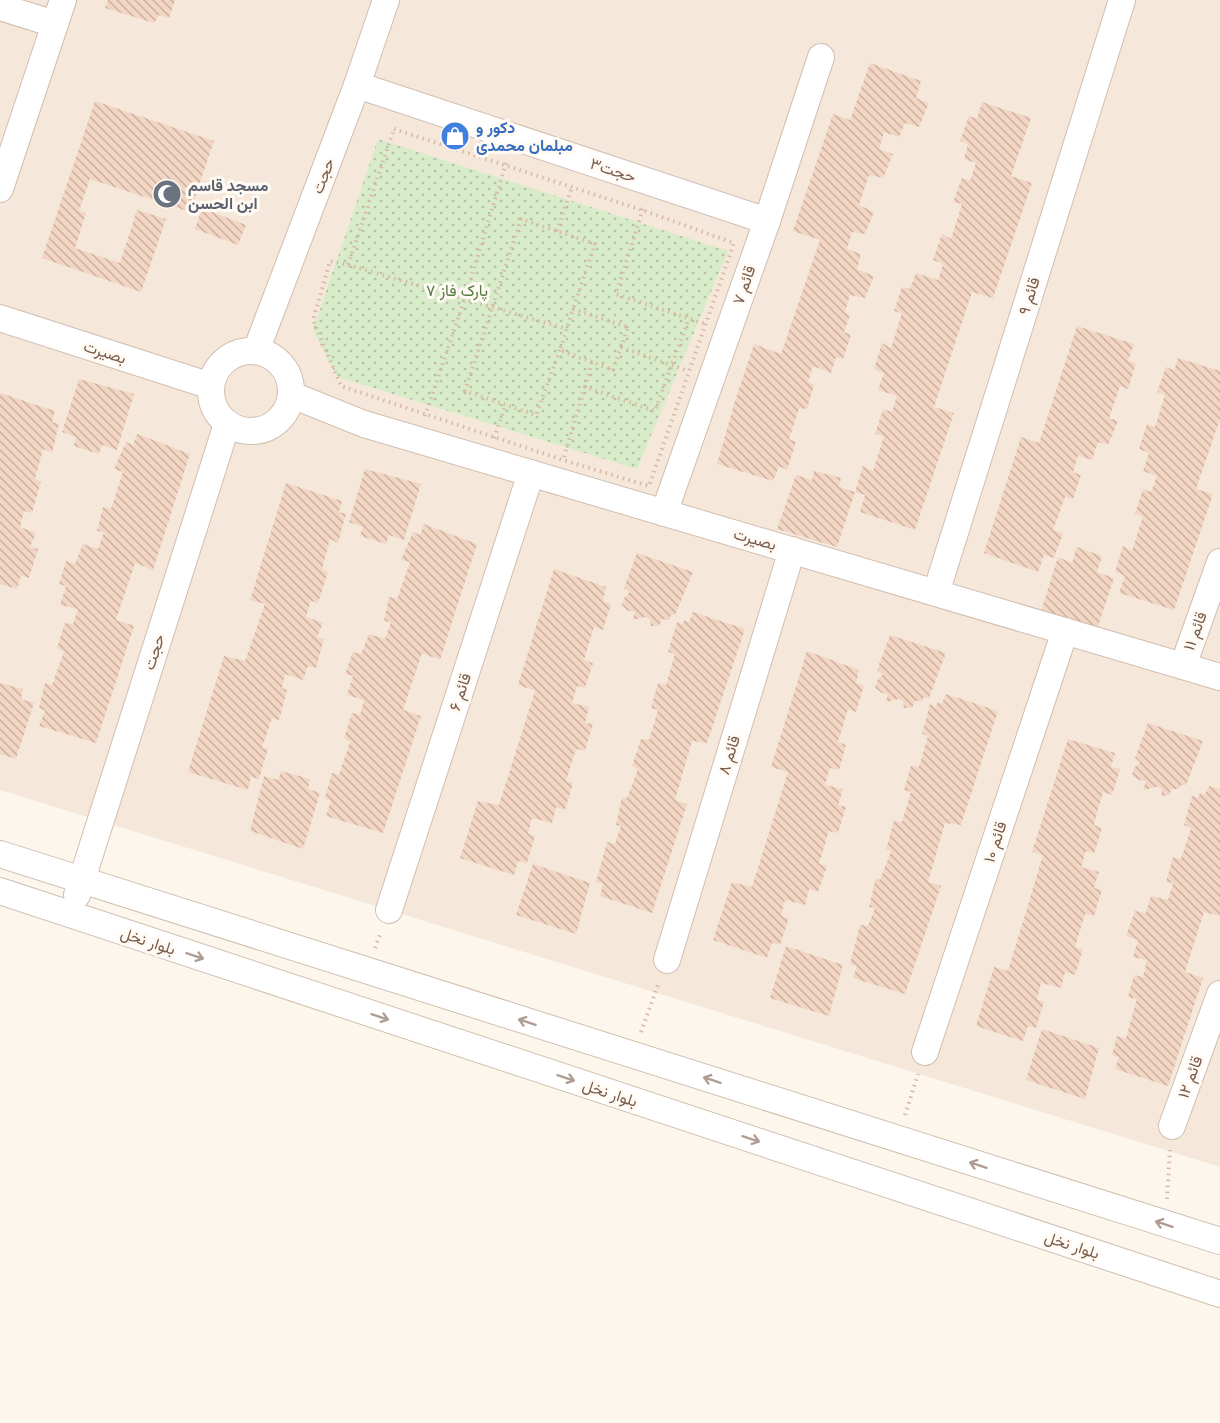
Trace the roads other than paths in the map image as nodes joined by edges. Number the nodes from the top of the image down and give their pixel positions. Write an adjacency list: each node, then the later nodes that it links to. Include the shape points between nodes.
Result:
1 (386, 0): 6 (street, حجت)
2 (1122, 0): 18 (street, قائم ۹)
3 (0, 7): 4 (street)
4 (59, 12): 7 (street)
5 (821, 57): 8 (street, قائم ۷)
6 (357, 85): 8 (street, حجت۳); 10 (street, حجت)
7 (0, 189)
8 (767, 221): 15 (street, قائم ۷, via 717,327)
9 (0, 318): 11 (street, بصیرت)
10 (256, 351): 11 (street, via 243,351 222,363); 12 (street, via 274,357 287,370)
11 (211, 386): 13 (street, via 214,407)
12 (292, 395): 13 (street, via 289,407 273,426 249,432); 14 (street, بصیرت, via 364,424 417,439 490,449)
13 (227, 424): 23 (street, حجت)
14 (550, 471): 15 (street, بصیرت); 25 (street, قائم ۶)
15 (664, 513): 16 (street, بصیرت)
16 (792, 550): 18 (street, بصیرت); 27 (street, قائم ۸)
17 (1220, 562): 20 (street, قائم ۱۱)
18 (936, 593): 19 (street, بصیرت)
19 (1065, 631): 20 (street, بصیرت); 29 (street, قائم ۱۰)
20 (1183, 666): 21 (street, بصیرت)
21 (1220, 677)
22 (0, 854): 23 (street)
23 (80, 880): 26 (street, حجت); 31 (street, one-way to 23)
24 (0, 891): 26 (street, بلوار نخل)
25 (389, 910)
26 (72, 915): 32 (street, بلوار نخل, one-way to 32)
27 (667, 960)
28 (1220, 994): 30 (street, قائم ۱۲)
29 (925, 1052)
30 (1172, 1126)
31 (1220, 1241)
32 (1220, 1294)

